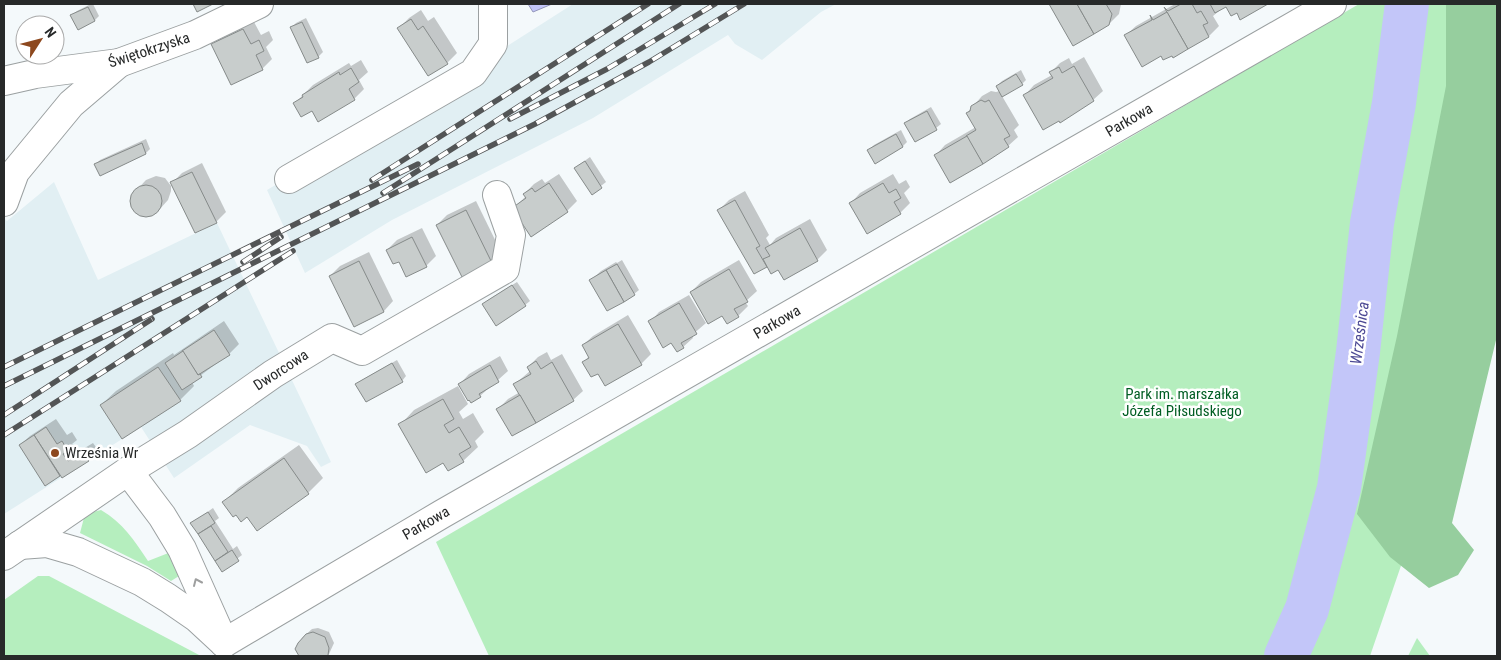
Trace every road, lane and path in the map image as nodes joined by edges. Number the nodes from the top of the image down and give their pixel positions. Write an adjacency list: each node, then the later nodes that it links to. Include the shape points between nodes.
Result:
1 (259, 4): 4 (street, Świętokrzyska, via 195,35)
2 (493, 4): 6 (street, via 493,44 473,74)
3 (1332, 4): 11 (street, Parkowa, via 467,499)
4 (119, 63): 5 (street, Świętokrzyska); 7 (street, via 70,104 15,172)
5 (4, 81)
6 (289, 179)
7 (5, 191)
8 (497, 195): 9 (street, Dworcowa, via 511,235 505,269 362,351 332,338)
9 (128, 471): 10 (street, Dworcowa); 11 (street, one-way to 9, via 182,549)
10 (12, 551): 11 (street, via 47,543 78,552 168,598 197,618)
11 (228, 650)

